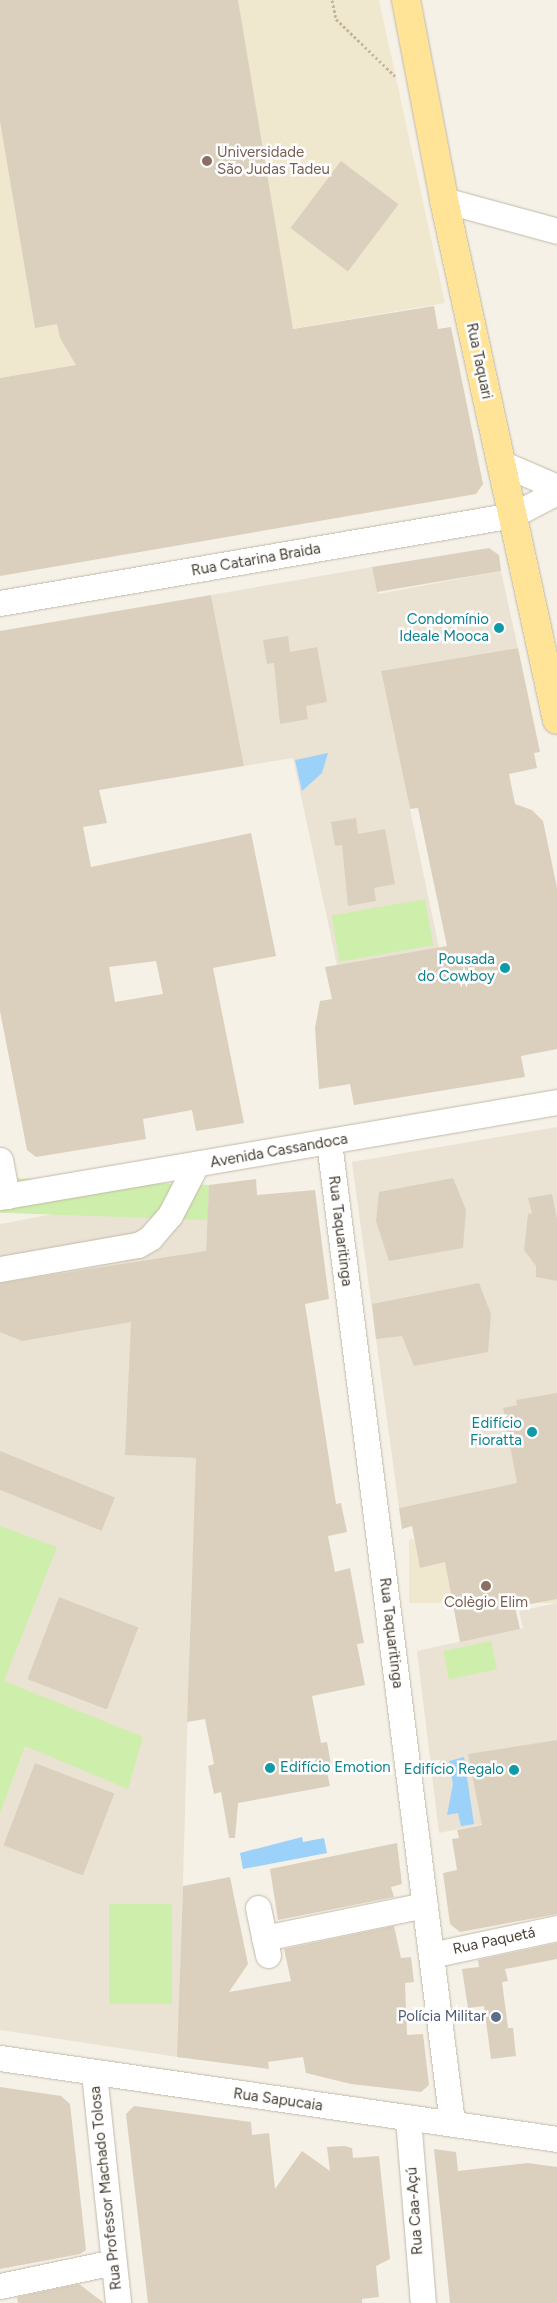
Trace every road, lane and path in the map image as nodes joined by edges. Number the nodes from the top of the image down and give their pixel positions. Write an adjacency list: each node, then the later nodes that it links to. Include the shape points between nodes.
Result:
1 (332, 0): 3 (path, via 336,19)
2 (406, 0): 4 (main road, Rua Taquari)
3 (399, 81)
4 (444, 200): 5 (street); 6 (main road, Rua Taquari)
5 (557, 231)
6 (501, 463): 7 (street); 9 (main road, Rua Taquari)
7 (557, 487)
8 (557, 492): 9 (street, Rua Catarina Braida)
9 (513, 516): 10 (street, Rua Catarina Braida); 11 (main road, Rua Taquari)
10 (0, 603)
11 (557, 720)
12 (557, 1102): 13 (street, Avenida Cassandoca)
13 (329, 1142): 15 (street, Avenida Cassandoca); 18 (street, Rua Taquaritinga)
14 (0, 1160): 16 (street)
15 (196, 1165): 16 (street, Avenida Cassandoca); 17 (street, via 170,1215 150,1238 138,1245)
16 (3, 1196)
17 (0, 1269)
18 (426, 1905): 19 (street, via 266,1946); 21 (street, Rua Taquaritinga)
19 (258, 1908)
20 (557, 1928): 21 (street, Rua Paquetá)
21 (432, 1954): 25 (street, Rua Taquaritinga)
22 (0, 2058): 23 (street, Rua Sapucaia)
23 (94, 2073): 24 (street, Rua Sapucaia); 27 (street, Rua Professor Machado Tolosa)
24 (408, 2118): 25 (street, Rua Sapucaia); 30 (street, Rua Caa-Açú)
25 (452, 2123): 26 (street, Rua Sapucaia)
26 (557, 2139)
27 (114, 2262): 28 (street); 29 (street, Rua Professor Machado Tolosa)
28 (0, 2286)
29 (118, 2303)
30 (423, 2303)

